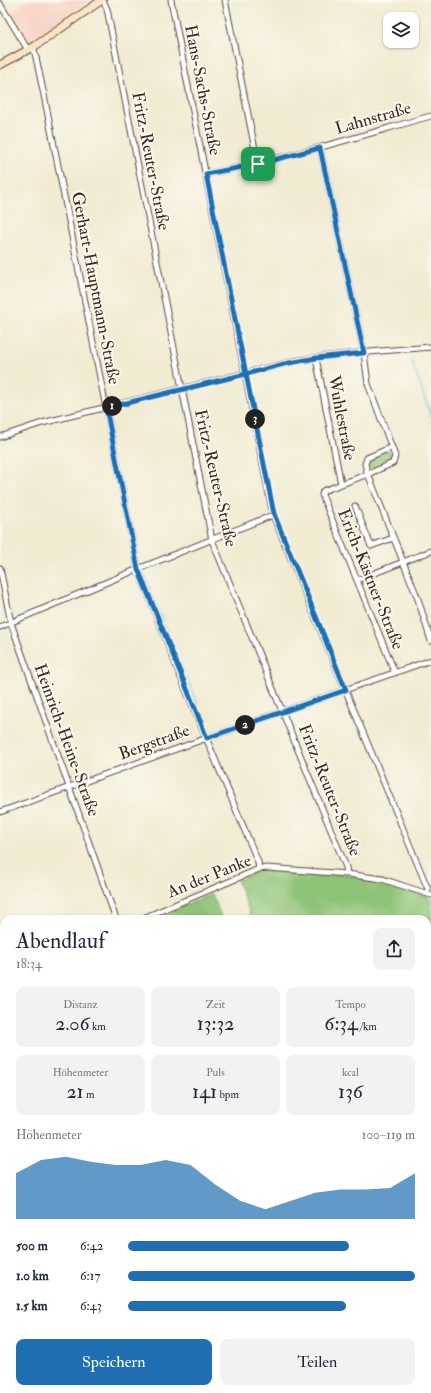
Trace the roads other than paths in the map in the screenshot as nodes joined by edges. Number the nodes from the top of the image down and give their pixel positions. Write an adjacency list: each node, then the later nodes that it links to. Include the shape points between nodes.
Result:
1 (102, 0): 5 (main road); 15 (street, Fritz-Reuter-Straße, via 107,9)
2 (171, 0): 10 (street, Hans-Sachs-Straße)
3 (225, 0): 9 (street)
4 (0, 4): 5 (street, Gerhart-Hauptmann-Straße)
5 (30, 49): 6 (main road); 16 (street, Gerhart-Hauptmann-Straße, via 35,53 44,95)
6 (0, 65)
7 (431, 116): 8 (street, Lahnstraße)
8 (320, 148): 9 (street, Lahnstraße); 12 (street)
9 (258, 164): 10 (street, Lahnstraße)
10 (206, 174): 14 (street, Hans-Sachs-Straße)
11 (431, 347): 12 (street)
12 (364, 353): 13 (street); 18 (street, via 368,384)
13 (316, 358): 14 (street); 20 (street, Wuhlestraße)
14 (246, 374): 15 (street); 22 (street, Hans-Sachs-Straße)
15 (182, 389): 16 (street); 24 (street, Fritz-Reuter-Straße)
16 (106, 408): 17 (street, via 42,423); 28 (street, Gerhart-Hauptmann-Straße)
17 (0, 437)
18 (392, 447): 19 (street, via 394,462); 19 (street, via 365,459)
19 (368, 474): 20 (street); 23 (street)
20 (341, 484): 29 (street, Erich-Kästner-Straße, via 323,491 322,495)
21 (355, 506): 23 (street, via 371,546)
22 (274, 514): 24 (street); 35 (street, Hans-Sachs-Straße)
23 (393, 538): 26 (street)
24 (212, 540): 28 (street); 36 (street, Fritz-Reuter-Straße)
25 (431, 552): 26 (street)
26 (404, 562): 29 (street); 32 (street)
27 (0, 568): 30 (street, Heinrich-Heine-Straße)
28 (138, 569): 30 (street); 37 (street, Gerhart-Hauptmann-Straße)
29 (357, 580): 34 (street, Erich-Kästner-Straße)
30 (11, 622): 31 (street); 38 (street, Heinrich-Heine-Straße)
31 (0, 627)
32 (431, 641)
33 (431, 660): 34 (street, Bergstraße)
34 (395, 674): 35 (street, Bergstraße)
35 (346, 690): 36 (street, Bergstraße); 42 (street, Hans-Sachs-Straße)
36 (283, 712): 37 (street, Bergstraße); 41 (street, Fritz-Reuter-Straße, via 346,867)
37 (207, 738): 38 (street, Bergstraße); 40 (street, Gerhart-Hauptmann-Straße)
38 (69, 787): 39 (street, Bergstraße); 43 (street, Heinrich-Heine-Straße)
39 (0, 812)
40 (259, 869): 41 (street, An der Panke); 44 (street, An der Panke)
41 (346, 874): 42 (street, An der Panke, via 382,879)
42 (429, 894)
43 (115, 915)
44 (150, 915)

